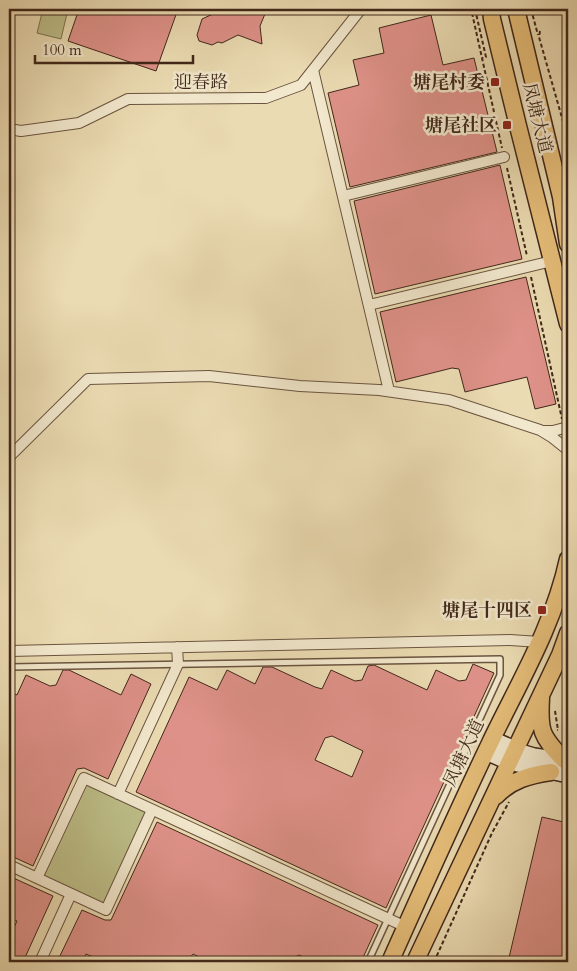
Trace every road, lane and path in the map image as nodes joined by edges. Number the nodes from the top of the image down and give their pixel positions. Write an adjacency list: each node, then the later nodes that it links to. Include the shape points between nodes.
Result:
1 (361, 9): 9 (street, 迎春路)
2 (475, 9): 8 (path, via 486,57)
3 (516, 9): 10 (main road, 凤塘大道)
4 (531, 9): 7 (path)
5 (485, 12): 8 (path); 11 (main road, 凤塘大道)
6 (540, 31): 7 (path)
7 (538, 37): 13 (path)
8 (482, 58): 14 (path)
9 (313, 70): 12 (street, 迎春路, via 301,86 266,98 128,99 79,123 21,131); 15 (street)
10 (542, 120): 11 (main road); 16 (main road, 凤塘大道, via 561,197)
11 (518, 126): 17 (main road, 凤塘大道)
12 (9, 129)
13 (568, 139)
14 (504, 157): 15 (street); 18 (path)
15 (343, 196): 19 (street)
16 (568, 244)
17 (552, 261): 18 (street); 20 (main road, 凤塘大道)
18 (529, 266): 19 (street); 22 (path)
19 (368, 305): 21 (street)
20 (568, 324)
21 (389, 391): 23 (street, via 449,400); 25 (street, via 209,376 88,379)
22 (566, 428): 23 (street)
23 (540, 430): 24 (street)
24 (568, 450)
25 (9, 457)
26 (568, 559): 28 (main road, 凤塘大道, via 555,606)
27 (568, 634): 33 (main road)
28 (540, 642): 29 (street); 36 (main road, 凤塘大道)
29 (177, 647): 30 (street); 31 (street)
30 (9, 650)
31 (178, 664): 32 (lane); 40 (street); 47 (lane, via 500,659 500,675)
32 (9, 667)
33 (541, 693): 37 (main road); 38 (main road, via 544,736)
34 (554, 708): 35 (path, via 558,730)
35 (553, 732)
36 (489, 745): 37 (street); 48 (main road, 凤塘大道)
37 (512, 756): 38 (street, via 534,756); 39 (street); 41 (main road)
38 (567, 766): 39 (street)
39 (551, 772): 41 (main road, via 515,781)
40 (118, 794): 42 (street); 45 (street, via 84,778)
41 (489, 803): 52 (main road)
42 (152, 810): 46 (street, via 106,910); 47 (street)
43 (492, 833): 53 (path)
44 (9, 865): 45 (street)
45 (37, 878): 46 (street)
46 (71, 894): 49 (street)
47 (388, 919): 48 (street); 50 (lane)
48 (406, 927): 51 (main road, 凤塘大道)
49 (40, 962)
50 (368, 962)
51 (390, 962)
52 (415, 962)
53 (434, 962)

